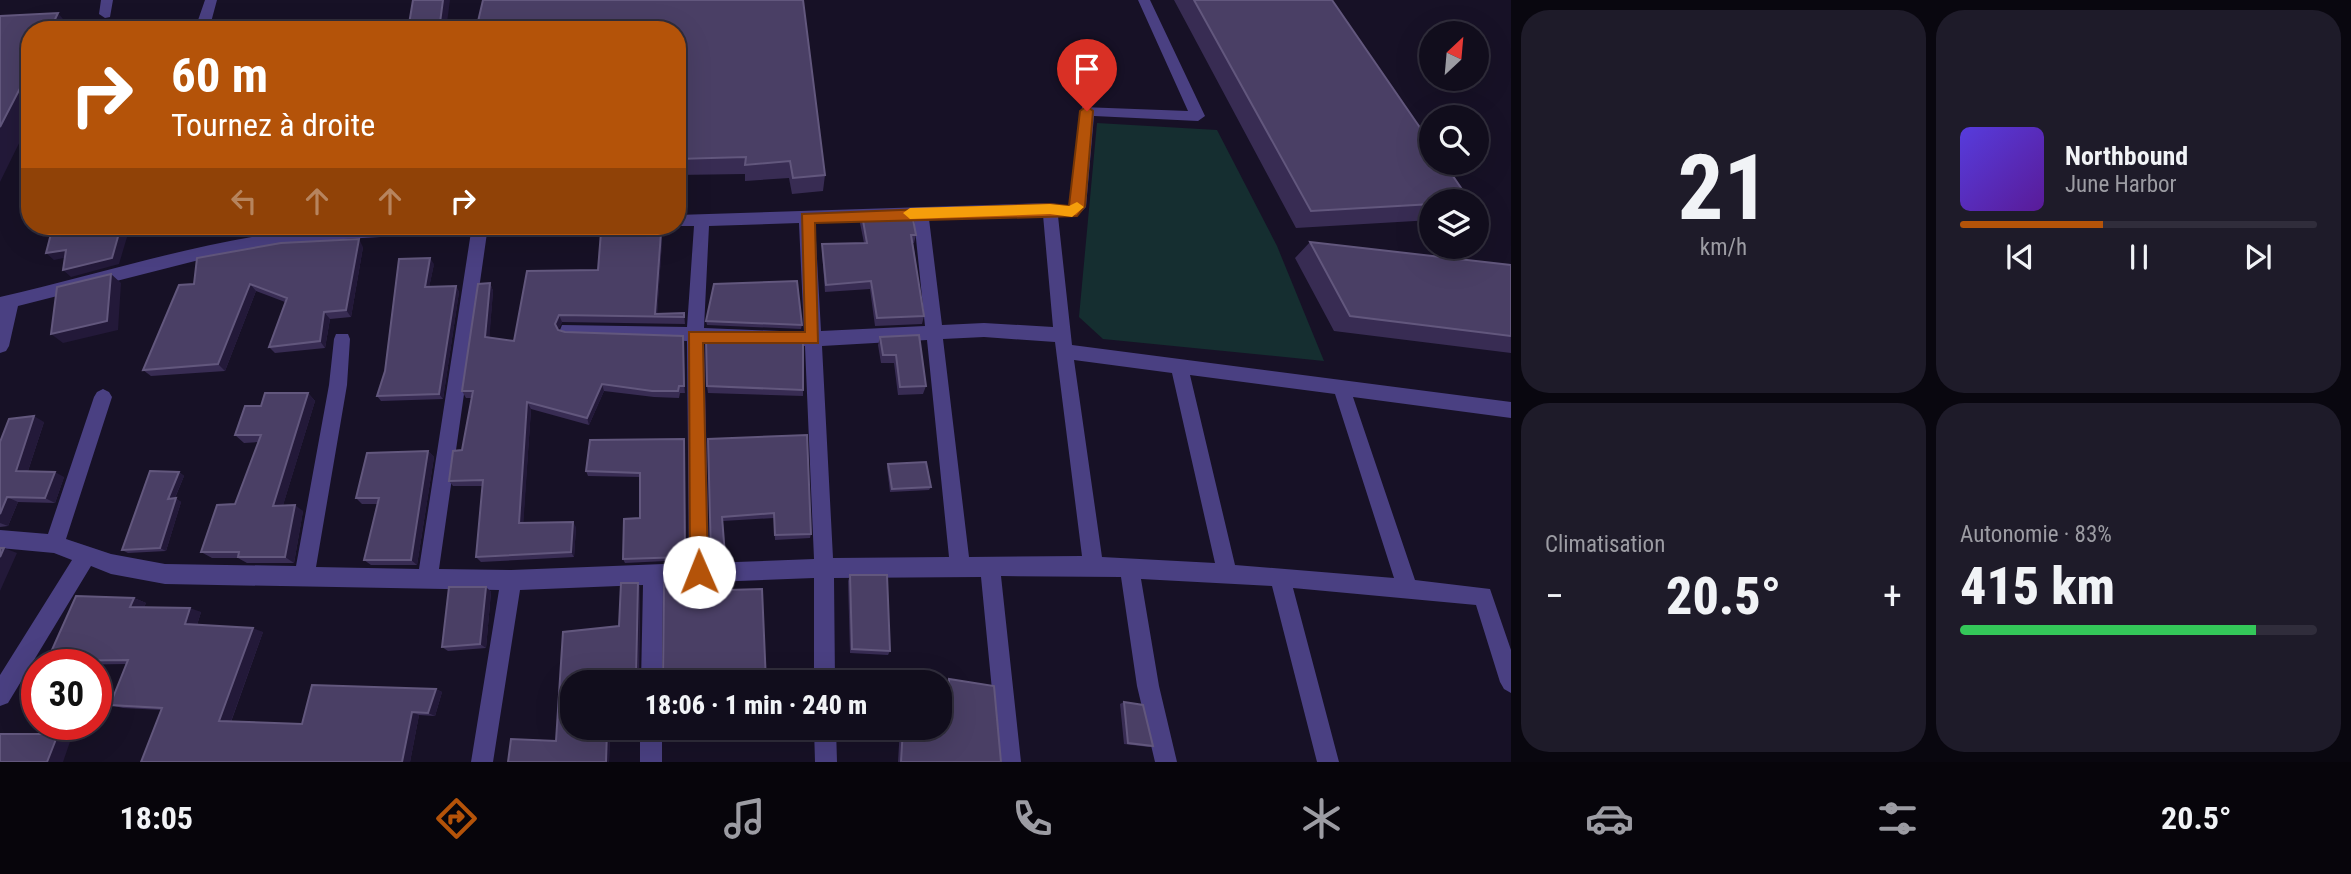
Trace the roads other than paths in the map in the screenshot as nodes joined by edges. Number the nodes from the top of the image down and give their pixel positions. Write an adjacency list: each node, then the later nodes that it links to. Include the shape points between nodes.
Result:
1 (211, 0): 3 (street)
2 (1144, 0): 4 (street, via 1198,116 1087,111 1078,206 1072,212)
3 (205, 21)
4 (1050, 209): 5 (street); 17 (street)
5 (920, 213): 6 (street); 13 (street)
6 (807, 218): 7 (street); 16 (street)
7 (702, 220): 8 (street); 14 (street)
8 (686, 221)
9 (310, 235): 11 (street, via 144,267)
10 (479, 235): 36 (street)
11 (6, 303): 18 (street)
12 (568, 330): 14 (street)
13 (934, 334): 16 (street); 17 (street, via 985,330); 26 (street)
14 (695, 337): 16 (street); 31 (street)
15 (342, 339): 34 (street)
16 (813, 339): 29 (street)
17 (1063, 343): 19 (street); 28 (street)
18 (0, 345)
19 (1179, 366): 20 (street); 33 (street)
20 (1341, 387): 22 (street); 38 (street)
21 (103, 397): 24 (street)
22 (1511, 410)
23 (0, 539): 24 (street)
24 (54, 544): 25 (street)
25 (86, 556): 34 (street, via 165,574); 42 (street)
26 (960, 565): 27 (street); 29 (street)
27 (990, 566): 28 (street); 48 (street)
28 (1093, 566): 30 (street)
29 (824, 568): 31 (street); 40 (street)
30 (1130, 569): 33 (street); 49 (street, via 1148,686)
31 (699, 572): 32 (street)
32 (653, 573): 37 (street); 39 (street)
33 (1227, 574): 35 (street)
34 (304, 576): 36 (street)
35 (1280, 577): 38 (street); 50 (street)
36 (428, 578): 37 (street)
37 (511, 580): 45 (street)
38 (1408, 589): 41 (street, via 1483,596)
39 (652, 670)
40 (825, 670)
41 (1511, 682)
42 (0, 695)
43 (651, 740): 46 (street)
44 (825, 740): 47 (street)
45 (482, 762)
46 (651, 762)
47 (826, 762)
48 (1010, 762)
49 (1166, 762)
50 (1328, 762)

